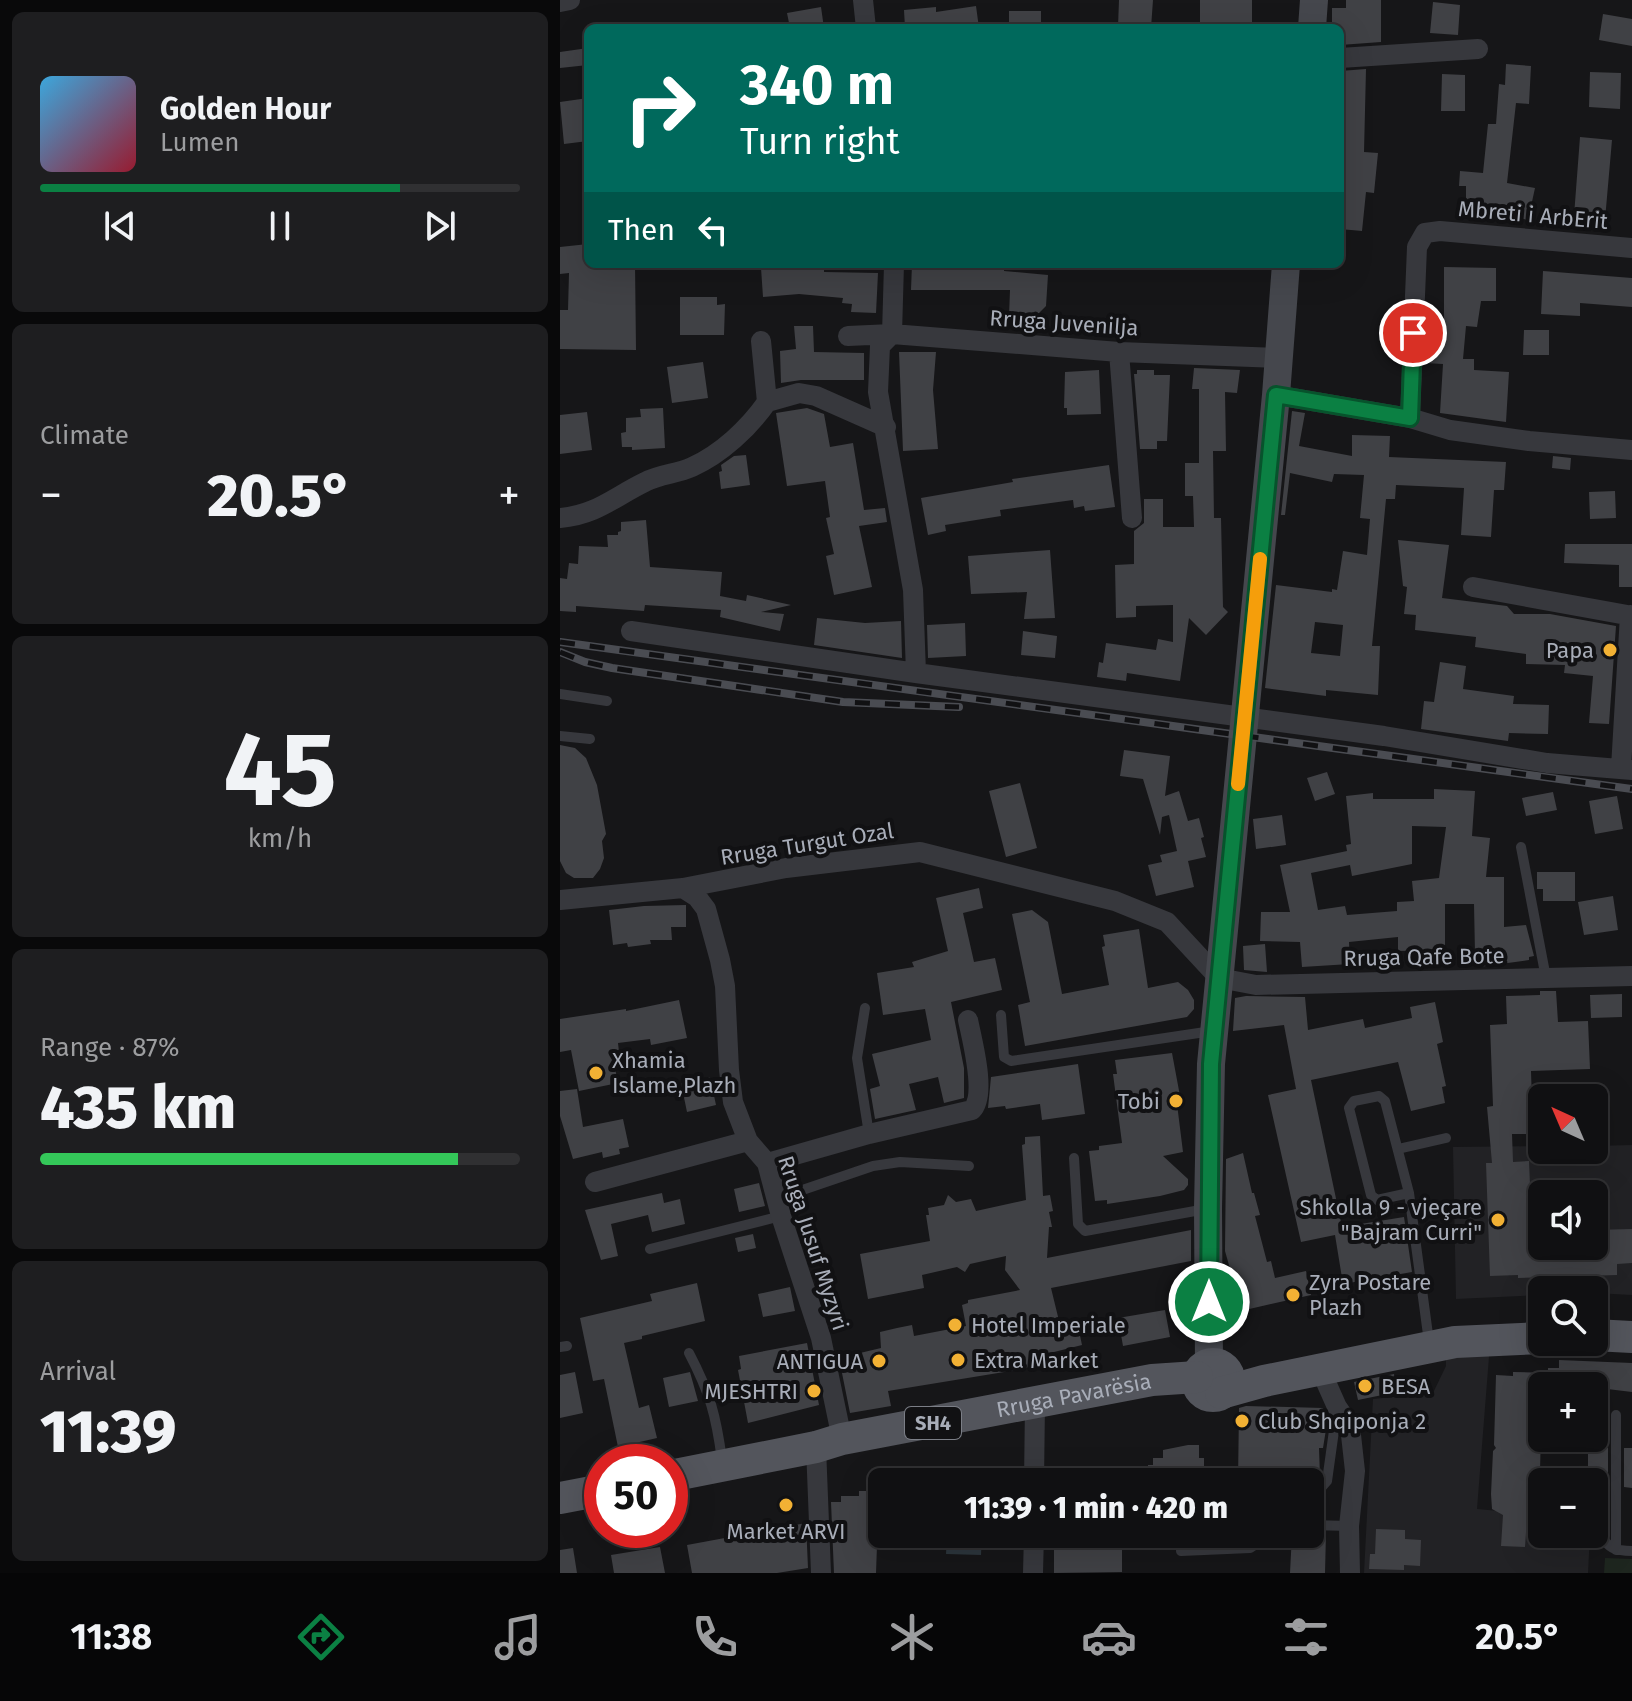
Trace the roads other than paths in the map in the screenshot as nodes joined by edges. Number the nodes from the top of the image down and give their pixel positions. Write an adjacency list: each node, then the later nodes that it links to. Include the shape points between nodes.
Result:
1 (570, 0): 4 (street)
2 (863, 0): 5 (street)
3 (1314, 0): 6 (main road)
4 (560, 2)
5 (866, 24)
6 (1312, 24)
7 (1478, 49): 8 (street)
8 (1344, 58)
9 (1632, 248): 19 (street, Mbreti i ArbErit, via 1425,233 1417,247)
10 (894, 268): 12 (street)
11 (1286, 268): 16 (main road)
12 (892, 334): 13 (street, Rruga Juvenilja); 15 (street, Rruga Juvenilja); 20 (street, via 880,346 878,392)
13 (848, 336)
14 (761, 341): 18 (street)
15 (1119, 352): 16 (street, Rruga Juvenilja); 23 (street)
16 (1278, 358): 17 (main road)
17 (1276, 395): 19 (street); 30 (main road)
18 (767, 402): 20 (street, via 799,393 816,396); 22 (street, via 755,420 691,467 655,477 604,507)
19 (1410, 418): 21 (street, via 1450,430)
20 (886, 427): 27 (street, via 913,590)
21 (1632, 450)
22 (560, 518)
23 (1132, 518)
24 (1473, 587): 25 (street)
25 (1631, 615): 33 (street)
26 (631, 631): 27 (street)
27 (916, 673): 30 (street)
28 (560, 694): 29 (lane)
29 (607, 701)
30 (1245, 717): 33 (street, via 1547,763); 38 (main road)
31 (560, 736): 32 (lane)
32 (590, 739)
33 (1626, 769)
34 (1521, 847): 39 (lane)
35 (683, 888): 36 (street, Rruga Turgut Ozal); 38 (street, Rruga Turgut Ozal, via 786,868 920,852 1115,901 1167,922); 46 (street, Rruga Jusuf Myzyri, via 706,909 720,960 733,1102)
36 (560, 900)
37 (1632, 976): 39 (street, Rruga Qafe Bote)
38 (1219, 978): 39 (street, Rruga Qafe Bote, via 1256,985); 43 (main road)
39 (1546, 978)
40 (865, 1008): 44 (lane, via 857,1058)
41 (1001, 1015): 43 (lane, via 1004,1057 1011,1061)
42 (968, 1020): 44 (street, via 977,1069 976,1107)
43 (1214, 1031): 54 (main road)
44 (869, 1134): 49 (street)
45 (1446, 1138): 47 (lane)
46 (748, 1141): 49 (street, Rruga Jusuf Myzyri); 51 (street)
47 (1398, 1149): 52 (lane); 52 (lane, via 1385,1101 1379,1096 1354,1101 1349,1108 1371,1195 1377,1200)
48 (1074, 1158): 54 (lane, via 1078,1224 1085,1231)
49 (767, 1163): 53 (street, Rruga Jusuf Myzyri)
50 (969, 1166): 53 (lane, via 873,1166)
51 (595, 1182)
52 (1409, 1193): 59 (lane)
53 (779, 1208): 55 (lane); 66 (street, Rruga Jusuf Myzyri, via 821,1338)
54 (1208, 1208): 62 (main road)
55 (650, 1249)
56 (1608, 1336): 57 (main road)
57 (1632, 1337)
58 (1528, 1339): 59 (main road, Rruga Pavarësia / SH4)
59 (1430, 1348): 61 (main road, Rruga Pavarësia / SH4)
60 (689, 1353): 67 (lane, via 709,1391)
61 (1321, 1371): 62 (main road, Rruga Pavarësia / SH4, via 1264,1381); 64 (street)
62 (1213, 1376): 63 (main road, Rruga Pavarësia / SH4, via 1152,1380)
63 (1035, 1403): 66 (main road, Rruga Pavarësia / SH4); 68 (street)
64 (1337, 1407): 70 (lane); 74 (street, via 1350,1426 1353,1444)
65 (1616, 1415): 78 (lane)
66 (829, 1443): 67 (main road, Rruga Pavarësia / SH4); 81 (street, Rruga Jusuf Myzyri)
67 (723, 1466): 69 (main road, Rruga Pavarësia / SH4)
68 (1034, 1468)
69 (688, 1473)
70 (1324, 1484)
71 (584, 1493): 72 (main road)
72 (560, 1498)
73 (1324, 1525): 74 (lane)
74 (1349, 1526): 83 (street)
75 (1608, 1546): 78 (lane)
76 (1034, 1548): 82 (street)
77 (1250, 1548): 79 (lane)
78 (1616, 1550): 80 (lane)
79 (1181, 1551)
80 (1632, 1551)
81 (821, 1573)
82 (1033, 1573)
83 (1350, 1573)

